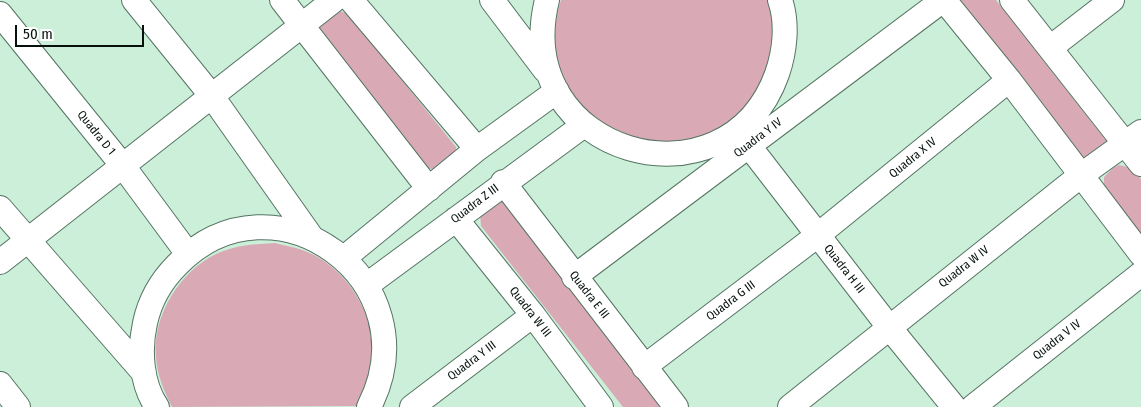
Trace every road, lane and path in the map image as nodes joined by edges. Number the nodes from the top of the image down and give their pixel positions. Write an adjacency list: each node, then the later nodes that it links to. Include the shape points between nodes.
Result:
1 (134, 0): 16 (street)
2 (282, 0): 12 (street)
3 (334, 0): 12 (street)
4 (351, 0): 20 (street)
5 (492, 0): 15 (street)
6 (547, 0): 15 (street, via 542,39)
7 (780, 0): 18 (street, via 785,34 782,61 772,87)
8 (944, 0): 14 (street); 18 (street, Quadra Y IV)
9 (1012, 0): 13 (street)
10 (1112, 0): 13 (street)
11 (0, 14): 22 (street, Quadra D 1)
12 (301, 25): 16 (street); 25 (street)
13 (1050, 48): 19 (street)
14 (1009, 80): 23 (street); 28 (street, Quadra X IV)
15 (554, 84): 17 (street, via 571,113); 20 (street)
16 (211, 95): 22 (street); 29 (street)
17 (584, 125): 18 (street, via 606,140 632,151 659,155 687,152); 24 (street, Quadra Z III)
18 (742, 138): 28 (street, Quadra H III); 36 (street, Quadra Y IV)
19 (1133, 138): 21 (street); 23 (street, Quadra W IV)
20 (477, 149): 25 (street)
21 (1141, 164)
22 (123, 166): 30 (street); 31 (street, Quadra D 1)
23 (1080, 176): 32 (street); 39 (street, Quadra W IV)
24 (503, 182): 27 (street, Quadra Z III); 36 (street, Quadra E III)
25 (429, 188): 33 (street)
26 (0, 208): 30 (street)
27 (456, 219): 37 (street, Quadra Z III); 38 (street, Quadra W III)
28 (818, 235): 39 (street, Quadra H III); 40 (street, Quadra G III)
29 (312, 238): 31 (street, via 278,229 234,231 210,240); 33 (street)
30 (27, 242): 34 (street); 41 (street)
31 (188, 254): 41 (street, via 164,278 149,308 142,340)
32 (1141, 254)
33 (344, 258): 37 (street)
34 (0, 262)
35 (1141, 274): 51 (street, Quadra V IV)
36 (574, 277): 40 (street, Quadra E III)
37 (367, 285): 46 (street, via 381,318 385,353 379,388)
38 (533, 315): 43 (street, Quadra W III); 47 (street, Quadra Y III)
39 (889, 327): 49 (street, Quadra W IV); 50 (street, Quadra H III)
40 (644, 367): 48 (street, Quadra E III)
41 (144, 373): 44 (street)
42 (0, 384): 45 (street)
43 (596, 405)
44 (154, 406)
45 (18, 407)
46 (369, 407)
47 (412, 407)
48 (676, 407)
49 (790, 407)
50 (954, 407)
51 (972, 407)

